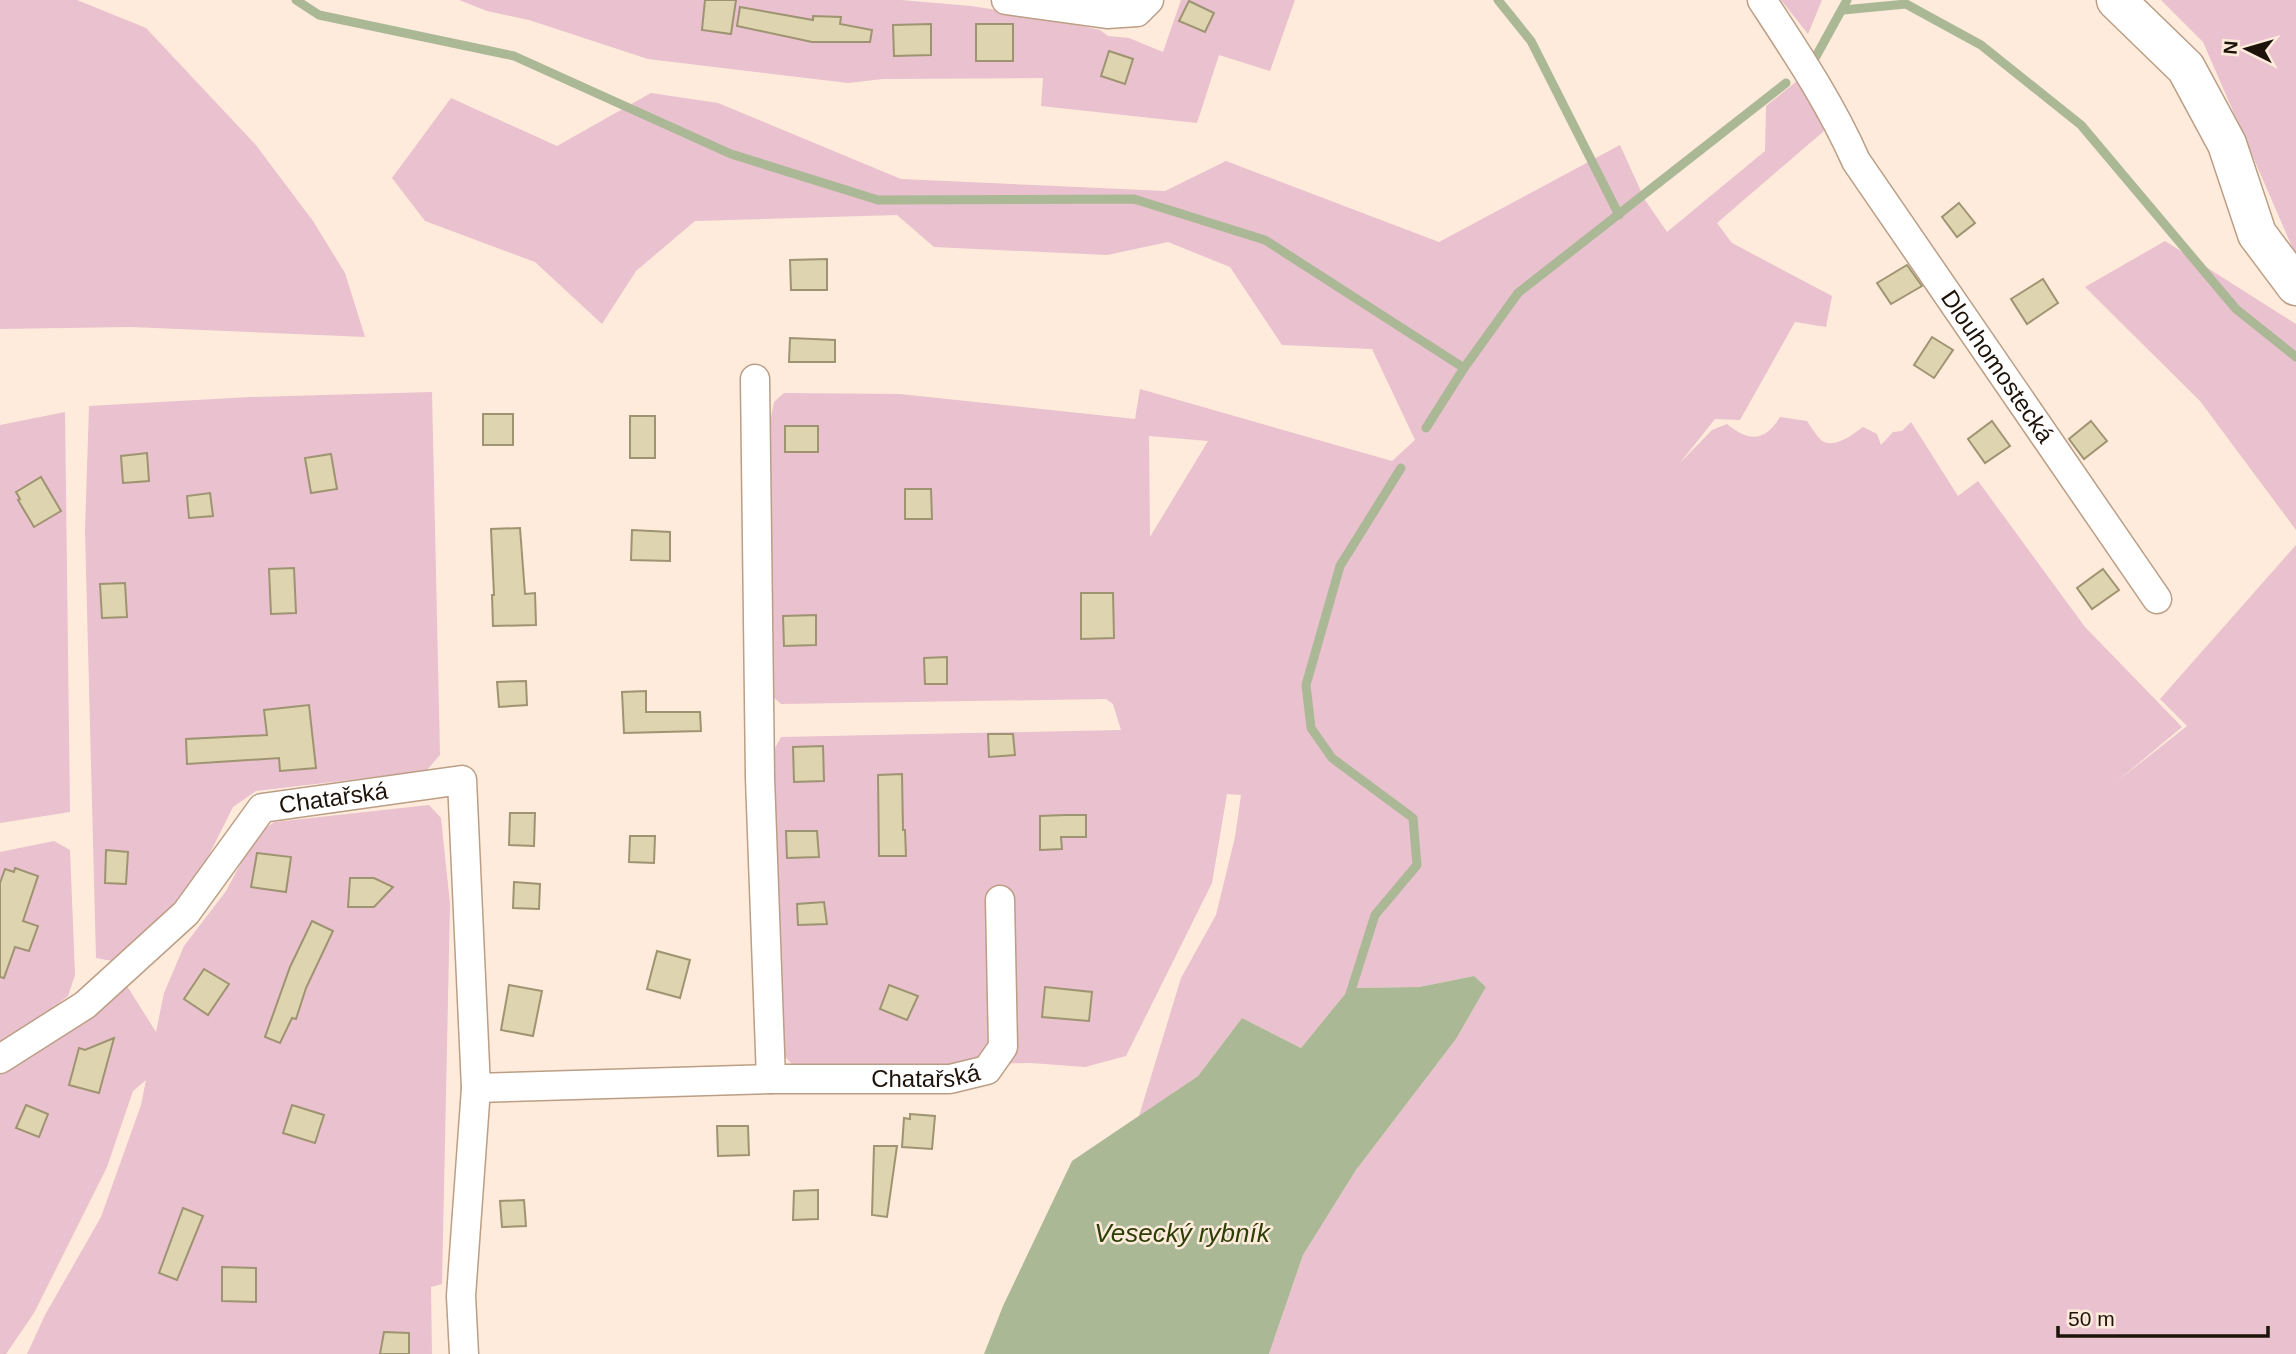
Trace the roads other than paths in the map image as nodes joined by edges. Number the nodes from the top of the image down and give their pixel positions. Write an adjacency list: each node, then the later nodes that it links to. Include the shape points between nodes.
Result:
1 (1006, 0): 2 (street, via 1107,14 1137,12)
2 (1149, 0)
3 (1762, 0): 7 (street, Dlouhomostecká, via 1856,161)
4 (2116, 0): 5 (street, via 2186,68 2227,144 2257,234)
5 (2296, 285)
6 (755, 379): 10 (street, via 760,778)
7 (2157, 599)
8 (1000, 900): 10 (street, Chatařská, via 1003,1047 987,1070 950,1079)
9 (0, 1059): 11 (street, Chatařská, via 85,1005 186,913 262,808 462,780)
10 (771, 1079): 11 (street, Chatařská)
11 (476, 1088): 12 (street, Chatařská, via 461,1296)
12 (464, 1354)

